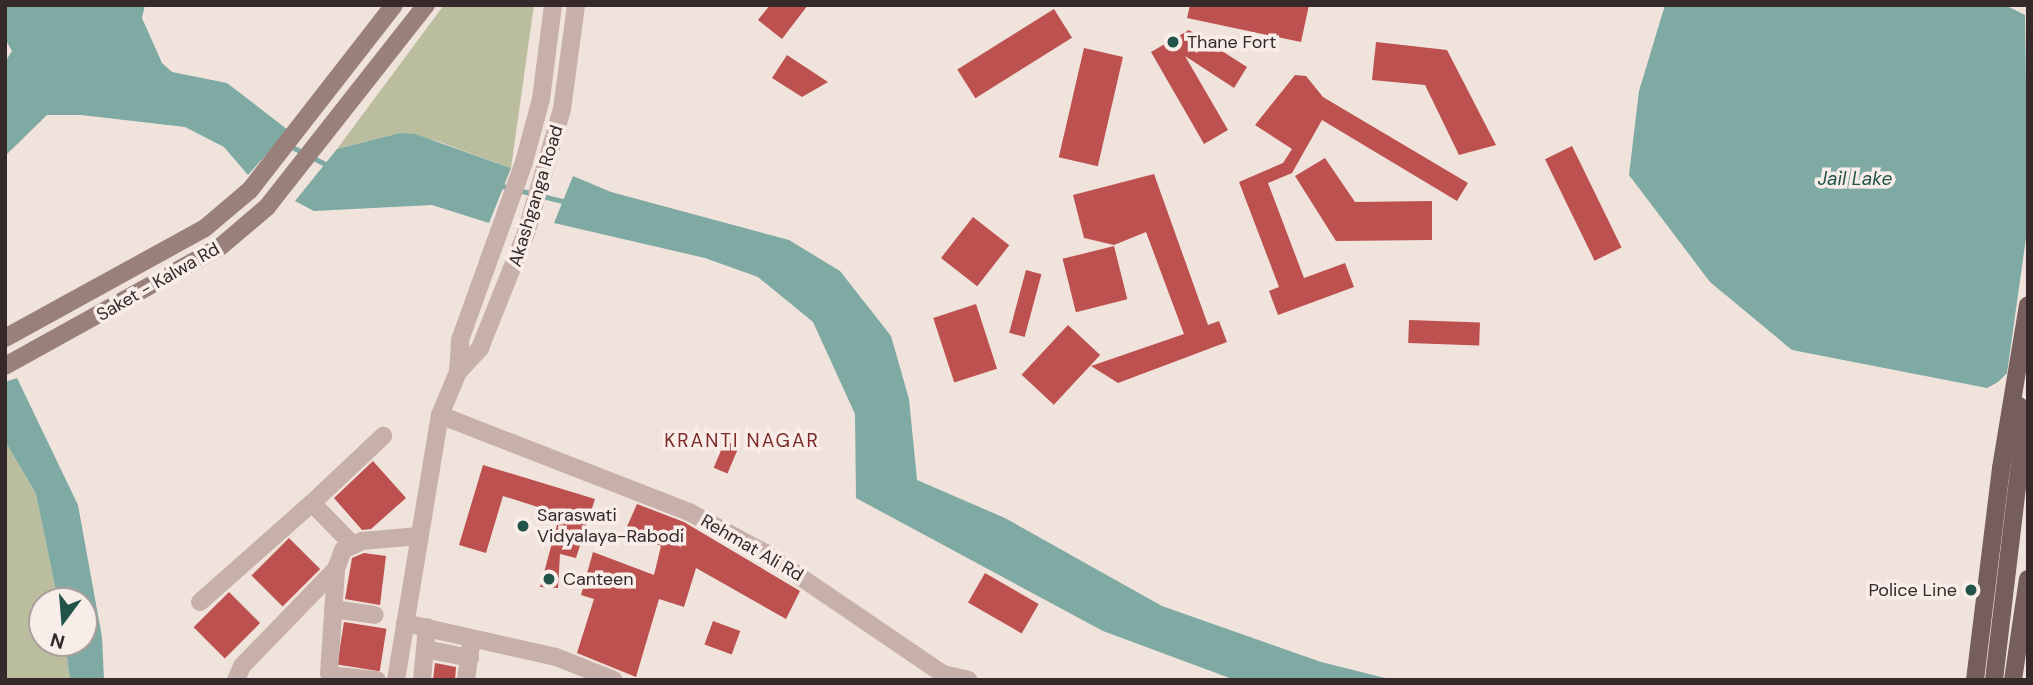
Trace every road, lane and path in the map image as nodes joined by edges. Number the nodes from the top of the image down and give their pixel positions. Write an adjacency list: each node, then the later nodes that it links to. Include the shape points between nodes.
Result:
1 (394, 5): 6 (main road, Saket - Kalwa Rd, via 250,190 205,228)
2 (426, 5): 7 (main road, Saket - Kalwa Rd, via 267,207 220,247)
3 (553, 5): 11 (street, Akashganga Road, via 541,99 504,225 460,340)
4 (576, 5): 11 (street, Akashganga Road, via 562,109 526,233 480,348)
5 (2028, 305): 9 (main road)
6 (67, 306): 7 (main road); 8 (main road, Saket - Kalwa Rd)
7 (79, 328): 10 (main road, Saket - Kalwa Rd)
8 (5, 338)
9 (2020, 353): 37 (main road); 38 (main road, via 2022,445)
10 (5, 366)
11 (458, 372): 12 (street, Akashganga Road)
12 (440, 415): 15 (street, Akashganga Road); 36 (street, Rehmat Ali Rd, via 688,512 834,597 934,669)
13 (383, 436): 14 (street)
14 (312, 503): 16 (street); 19 (street)
15 (419, 536): 16 (street); 22 (street, Akashganga Road)
16 (353, 545): 17 (street, via 343,550)
17 (336, 569): 20 (street); 29 (street)
18 (2028, 579): 23 (main road)
19 (200, 602)
20 (333, 610): 21 (street); 30 (street, via 329,673)
21 (375, 615)
22 (405, 623): 24 (street); 33 (street, Akashganga Road)
23 (2025, 624): 39 (main road)
24 (427, 627): 25 (street); 26 (street)
25 (473, 636): 27 (street); 28 (street, via 556,657)
26 (425, 649): 27 (street); 34 (street)
27 (470, 658): 35 (street)
28 (578, 674): 31 (street)
29 (241, 675)
30 (336, 678): 32 (street)
31 (609, 679)
32 (377, 680)
33 (396, 680)
34 (422, 680)
35 (466, 680)
36 (968, 680)
37 (1975, 680)
38 (1994, 680)
39 (2013, 680)

